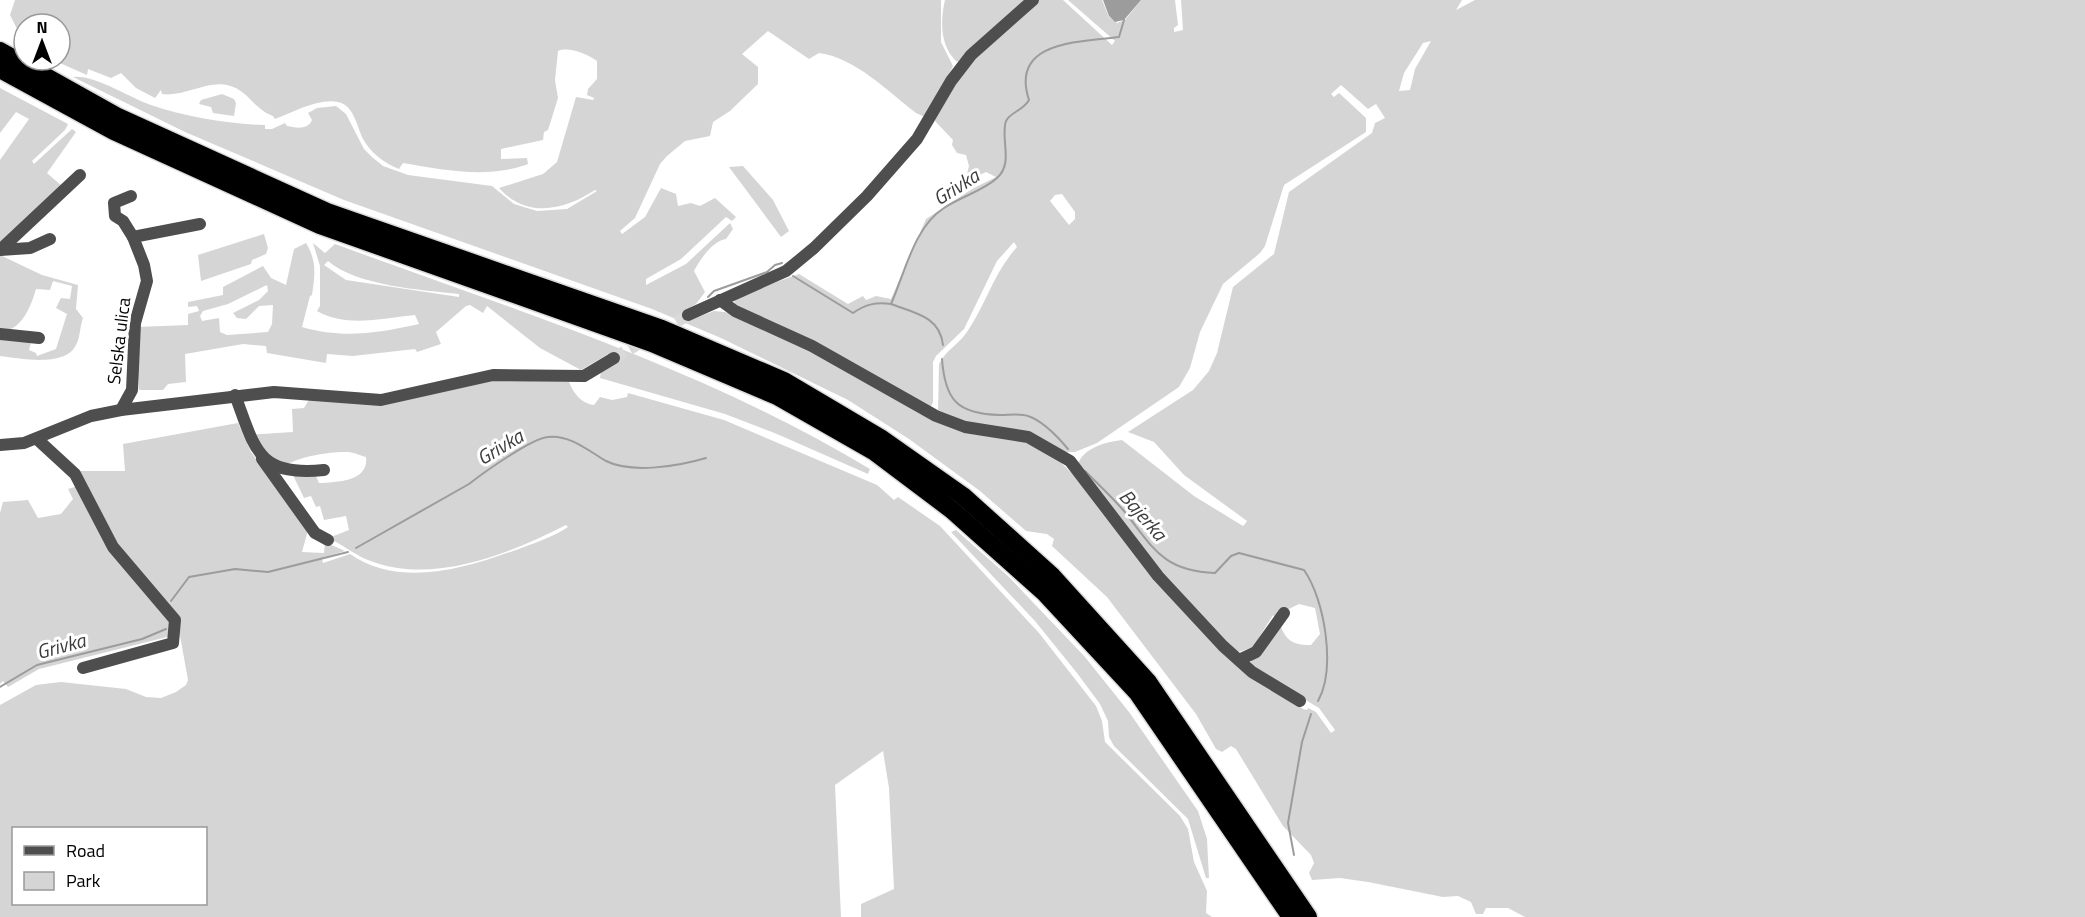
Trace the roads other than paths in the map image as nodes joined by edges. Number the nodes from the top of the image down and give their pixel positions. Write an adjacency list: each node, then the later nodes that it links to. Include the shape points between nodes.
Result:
1 (1034, 0): 10 (street, via 970,55 917,139 814,248 786,271)
2 (0, 51): 27 (highway, via 118,117 327,212 662,329 784,381 882,439 963,496 1052,576 1148,682)
3 (0, 69): 26 (highway, via 114,131 320,225 652,343 777,396 875,452 952,510 1045,593 1137,692)
4 (80, 175): 9 (street)
5 (131, 196): 7 (street, Selska ulica, via 114,203 115,216)
6 (200, 224): 7 (street)
7 (133, 237): 16 (street, Selska ulica, via 147,281 135,324 132,390)
8 (50, 239): 9 (street, via 30,248)
9 (0, 250)
10 (720, 300): 11 (street); 23 (street, via 735,311 812,346 936,416 965,427 1028,437 1070,461 1158,576)
11 (688, 315)
12 (0, 334): 13 (street)
13 (39, 338)
14 (614, 358): 15 (street, via 584,376 493,375 381,400 344,400 296,392)
15 (235, 394): 16 (street); 19 (street)
16 (121, 410): 17 (street, via 91,416)
17 (37, 439): 18 (street); 24 (street, via 75,474 113,547 175,620 173,643)
18 (0, 445)
19 (262, 458): 20 (street, via 298,472); 21 (street, via 315,533)
20 (324, 470)
21 (328, 540)
22 (1284, 612): 23 (street, via 1256,652)
23 (1239, 660): 25 (street)
24 (83, 668)
25 (1300, 701)
26 (1291, 917)
27 (1308, 917)

